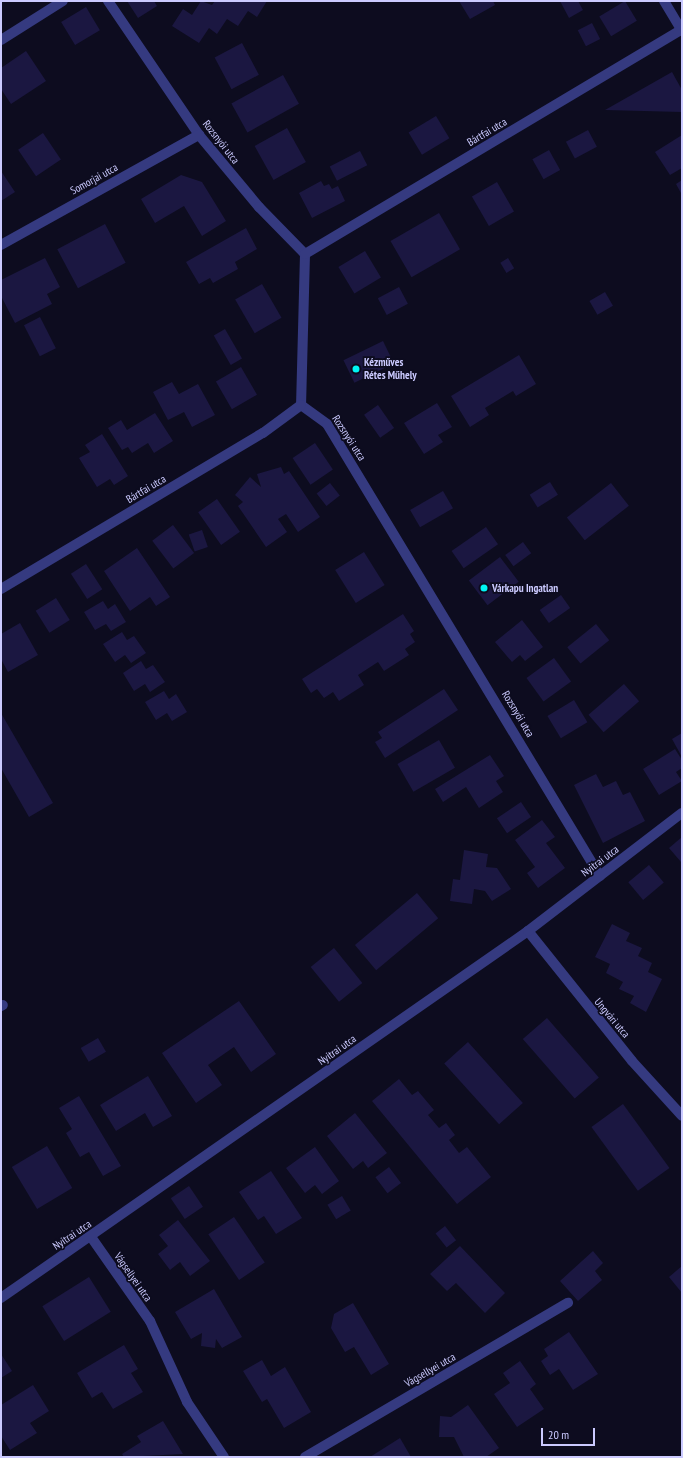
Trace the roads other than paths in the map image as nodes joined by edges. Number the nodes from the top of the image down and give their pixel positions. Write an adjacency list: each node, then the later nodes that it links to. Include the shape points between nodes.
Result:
1 (63, 1): 5 (street)
2 (108, 1): 6 (street, Rozsnyói utca)
3 (664, 1): 4 (street)
4 (682, 31): 8 (street, Bártfai utca)
5 (1, 40)
6 (199, 135): 7 (street, Somorjai utca); 8 (street, Rozsnyói utca, via 259,207)
7 (1, 245)
8 (305, 254): 9 (street)
9 (301, 405): 10 (street, Bártfai utca, via 263,433); 12 (street, Rozsnyói utca, via 327,424)
10 (1, 589)
11 (682, 813): 12 (street, Nyitrai utca)
12 (600, 876): 13 (street, Nyitrai utca)
13 (528, 932): 14 (street, Ungvári utca); 15 (street, Nyitrai utca)
14 (680, 1111)
15 (91, 1237): 16 (street, Nyitrai utca); 18 (street, Vágsellyei utca, via 150,1321 187,1402)
16 (1, 1298)
17 (568, 1303): 19 (street, Vágsellyei utca)
18 (224, 1457)
19 (305, 1457)

